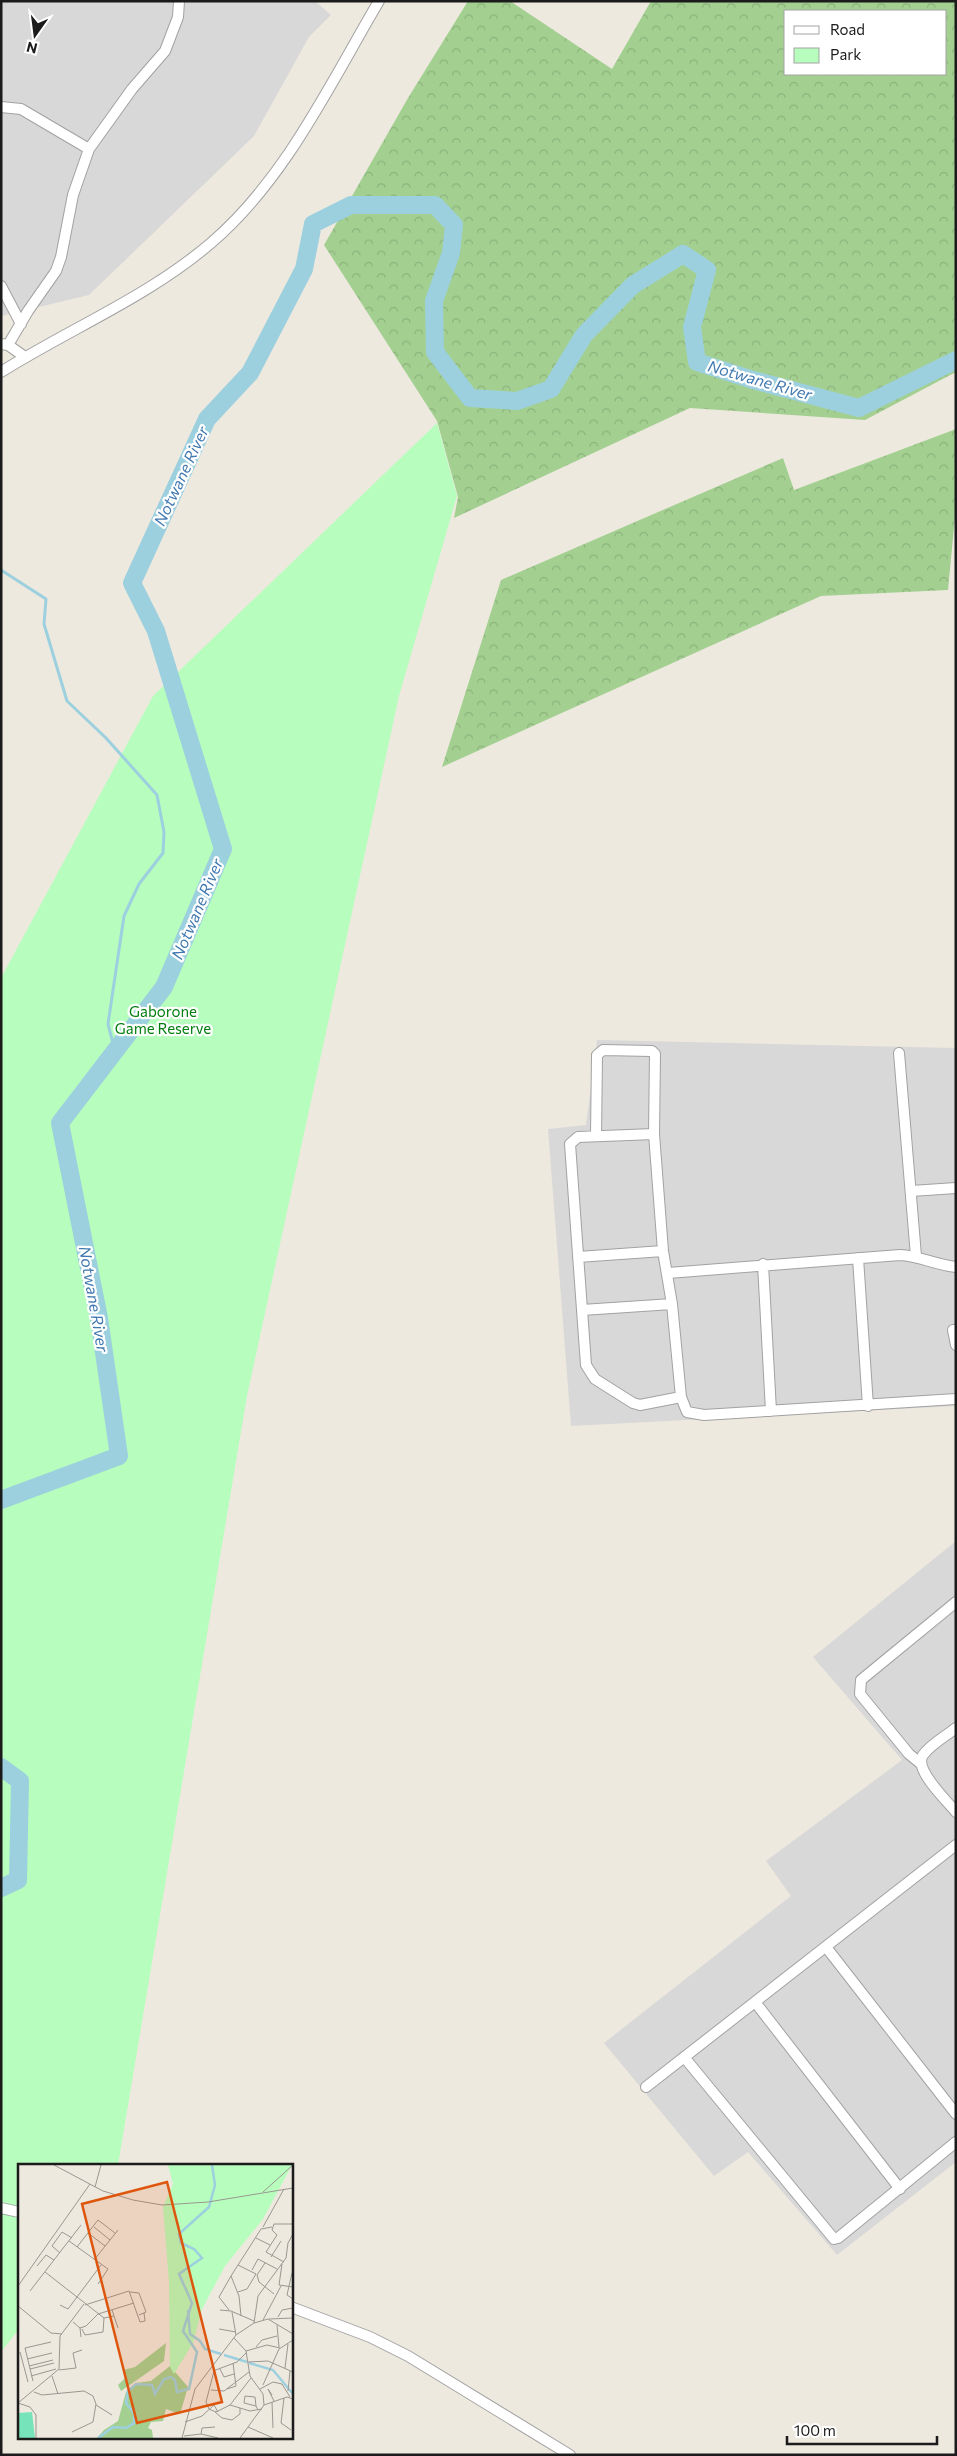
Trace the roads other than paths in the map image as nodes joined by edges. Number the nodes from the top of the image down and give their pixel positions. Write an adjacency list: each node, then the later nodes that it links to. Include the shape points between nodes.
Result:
1 (179, 1): 4 (street, via 178,17 165,51 132,88)
2 (379, 1): 8 (street, via 282,162 252,202 211,243 158,282 119,307)
3 (1, 107): 4 (street, via 21,109)
4 (89, 148): 6 (street, via 73,194 56,271)
5 (1, 286): 6 (street)
6 (21, 324): 7 (street)
7 (5, 345): 8 (street)
8 (25, 357): 9 (street)
9 (1, 372)
10 (899, 1053): 14 (street)
11 (654, 1134): 12 (street); 12 (street, via 654,1052 604,1050 596,1058); 15 (street)
12 (596, 1136): 17 (street, via 578,1137 570,1144)
13 (956, 1188): 14 (street)
14 (911, 1191): 16 (street)
15 (663, 1251): 17 (street); 21 (street)
16 (916, 1256): 18 (street); 20 (street, via 942,1266)
17 (578, 1257): 23 (street)
18 (858, 1258): 19 (street); 28 (street)
19 (763, 1264): 21 (street); 29 (street)
20 (956, 1267)
21 (668, 1273): 22 (street)
22 (672, 1304): 23 (street); 26 (street)
23 (582, 1310): 26 (street, via 586,1364 595,1379 626,1400 640,1405)
24 (956, 1330): 25 (street, via 953,1330)
25 (956, 1345)
26 (681, 1397): 29 (street, via 687,1412 694,1415)
27 (956, 1399): 28 (street)
28 (868, 1406): 29 (street)
29 (771, 1410)
30 (956, 1602): 32 (street, via 860,1683 860,1694)
31 (956, 1728): 32 (street, via 925,1753)
32 (920, 1763): 33 (street, via 923,1772)
33 (956, 1812)
34 (956, 1845): 35 (street)
35 (826, 1947): 36 (street); 39 (street)
36 (755, 2002): 37 (street); 41 (street)
37 (684, 2058): 38 (street); 41 (street, via 834,2239)
38 (646, 2087)
39 (956, 2114)
40 (956, 2142): 41 (street)
41 (900, 2189)
42 (1, 2208): 43 (street)
43 (18, 2212)
44 (292, 2306): 45 (street, via 370,2337 408,2356)
45 (570, 2455)

